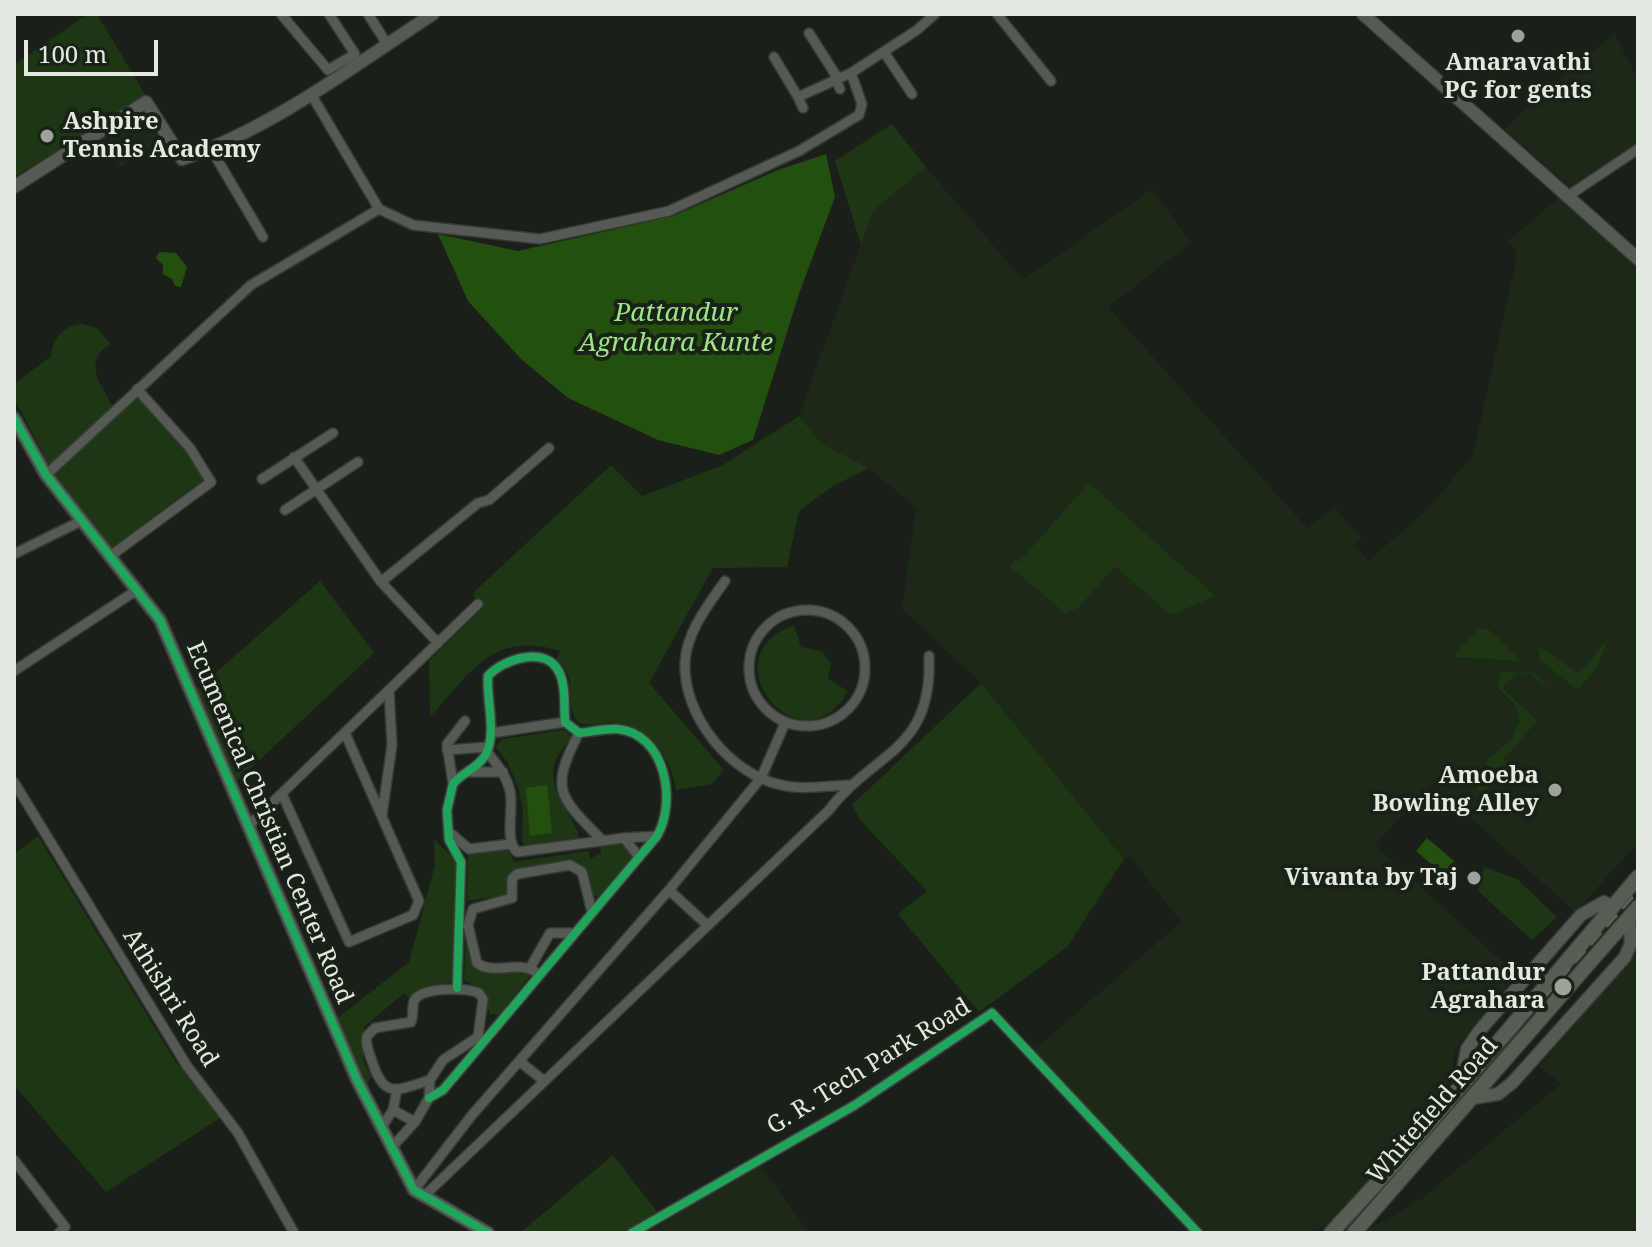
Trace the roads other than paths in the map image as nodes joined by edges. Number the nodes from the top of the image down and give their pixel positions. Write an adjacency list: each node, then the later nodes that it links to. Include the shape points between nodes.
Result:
1 (281, 14): 12 (street, via 328,70)
2 (329, 14): 12 (street, via 355,54)
3 (368, 14): 9 (street)
4 (433, 14): 9 (street)
5 (935, 14): 10 (street)
6 (997, 14): 15 (street)
7 (1363, 14): 24 (street)
8 (809, 33): 14 (street)
9 (387, 44): 12 (street)
10 (884, 52): 13 (street); 18 (street)
11 (774, 57): 19 (street)
12 (344, 67): 17 (street)
13 (851, 73): 14 (street); 25 (street, via 862,104 851,122 669,211 529,239 413,225)
14 (836, 77): 16 (street); 19 (street)
15 (1051, 81)
16 (840, 89)
17 (311, 94): 21 (street); 25 (street)
18 (912, 94)
19 (798, 97): 20 (street)
20 (803, 108)
21 (211, 149): 23 (street, via 182,159 146,102); 26 (street)
22 (1638, 149): 24 (street)
23 (14, 187)
24 (1568, 196): 27 (street)
25 (379, 209): 28 (street, via 251,285)
26 (263, 237)
27 (1638, 259)
28 (137, 389): 34 (street); 40 (street, via 190,448 211,482)
29 (14, 418): 34 (street, Ecumenical Christian Center Road)
30 (333, 433): 32 (street)
31 (549, 448): 42 (street)
32 (294, 457): 35 (street); 36 (street)
33 (358, 462): 36 (street)
34 (46, 475): 38 (street, Ecumenical Christian Center Road)
35 (262, 479)
36 (316, 490): 37 (street); 42 (street)
37 (285, 510)
38 (81, 521): 39 (street); 40 (street, Ecumenical Christian Center Road)
39 (14, 554)
40 (109, 557): 43 (street, Ecumenical Christian Center Road)
41 (725, 581): 59 (street, via 691,637 685,662 687,688 714,741)
42 (381, 582): 45 (street)
43 (137, 590): 47 (street); 65 (street, Ecumenical Christian Center Road, via 160,620)
44 (478, 604): 45 (street)
45 (438, 643): 48 (street)
46 (929, 656): 62 (street, via 929,689 911,734 892,756)
47 (14, 671)
48 (389, 691): 52 (street); 64 (street, via 392,745)
49 (465, 721): 55 (street, via 449,738)
50 (565, 722): 53 (street); 53 (street, via 558,668 544,660 513,659 488,676); 54 (street)
51 (785, 723): 51 (street, via 758,700 749,666 752,649 761,633 790,612 825,612 842,621 864,651 863,688 840,718 803,727); 59 (street)
52 (345, 733): 63 (street); 64 (street)
53 (491, 733): 56 (street)
54 (579, 733): 67 (street, via 618,729 633,734 656,756 668,809); 69 (street, via 561,768 561,790)
55 (447, 750): 56 (street); 61 (street)
56 (487, 750): 57 (street); 58 (street)
57 (470, 772): 58 (street); 61 (street)
58 (503, 772): 70 (street, via 511,793)
59 (761, 778): 62 (street, via 796,788); 73 (street)
60 (14, 782): 97 (street, Athishri Road, via 187,1066 238,1133)
61 (453, 784): 66 (street)
62 (848, 785): 79 (street, via 828,811)
63 (282, 794): 64 (street, via 349,942 413,915 418,907); 65 (street)
64 (381, 816)
65 (249, 825): 92 (street, Ecumenical Christian Center Road)
66 (448, 831): 70 (street, via 469,849); 75 (street, via 461,862)
67 (657, 836): 68 (street); 71 (street)
68 (624, 838): 69 (street); 71 (street)
69 (601, 839): 70 (street, via 523,853)
70 (511, 844)
71 (639, 857): 77 (street)
72 (1638, 877): 74 (main road, Whitefield Road)
73 (669, 890): 79 (street); 83 (street)
74 (1612, 907): 86 (main road, Whitefield Road); 86 (street, Whitefield Road, via 1604,902 1581,915 1508,996 1467,1049)
75 (459, 909): 76 (street); 82 (street)
76 (473, 909): 77 (street, via 512,898 517,874 570,865 582,872); 81 (street, via 468,925 477,963)
77 (592, 912): 80 (street)
78 (1634, 912): 89 (main road, Whitefield Road); 89 (street, via 1625,957 1512,1083 1498,1094)
79 (707, 925): 85 (street)
80 (573, 933): 81 (street); 81 (street, via 550,933)
81 (533, 970): 88 (street, via 443,1090)
82 (457, 988): 84 (street, via 482,996 480,1033 443,1060); 87 (street, via 416,998 411,1022 375,1028 367,1036 377,1078)
83 (519, 1061): 85 (street); 95 (street)
84 (430, 1080): 87 (street); 88 (street)
85 (543, 1080): 95 (street)
86 (1459, 1089): 101 (main road, Whitefield Road)
87 (397, 1090): 90 (street)
88 (429, 1098): 91 (street)
89 (1474, 1098): 102 (main road, Whitefield Road)
90 (393, 1110): 91 (street); 92 (street)
91 (415, 1122): 93 (street)
92 (381, 1128): 93 (street, Ecumenical Christian Center Road)
93 (392, 1147): 95 (street, Ecumenical Christian Center Road)
94 (15, 1164): 96 (street)
95 (419, 1193): 98 (street)
96 (62, 1230)
97 (294, 1233)
98 (488, 1233)
99 (632, 1233): 100 (street, G. R. Tech Park Road, via 855,1105 992,1013)
100 (1198, 1233)
101 (1331, 1233)
102 (1354, 1233)

